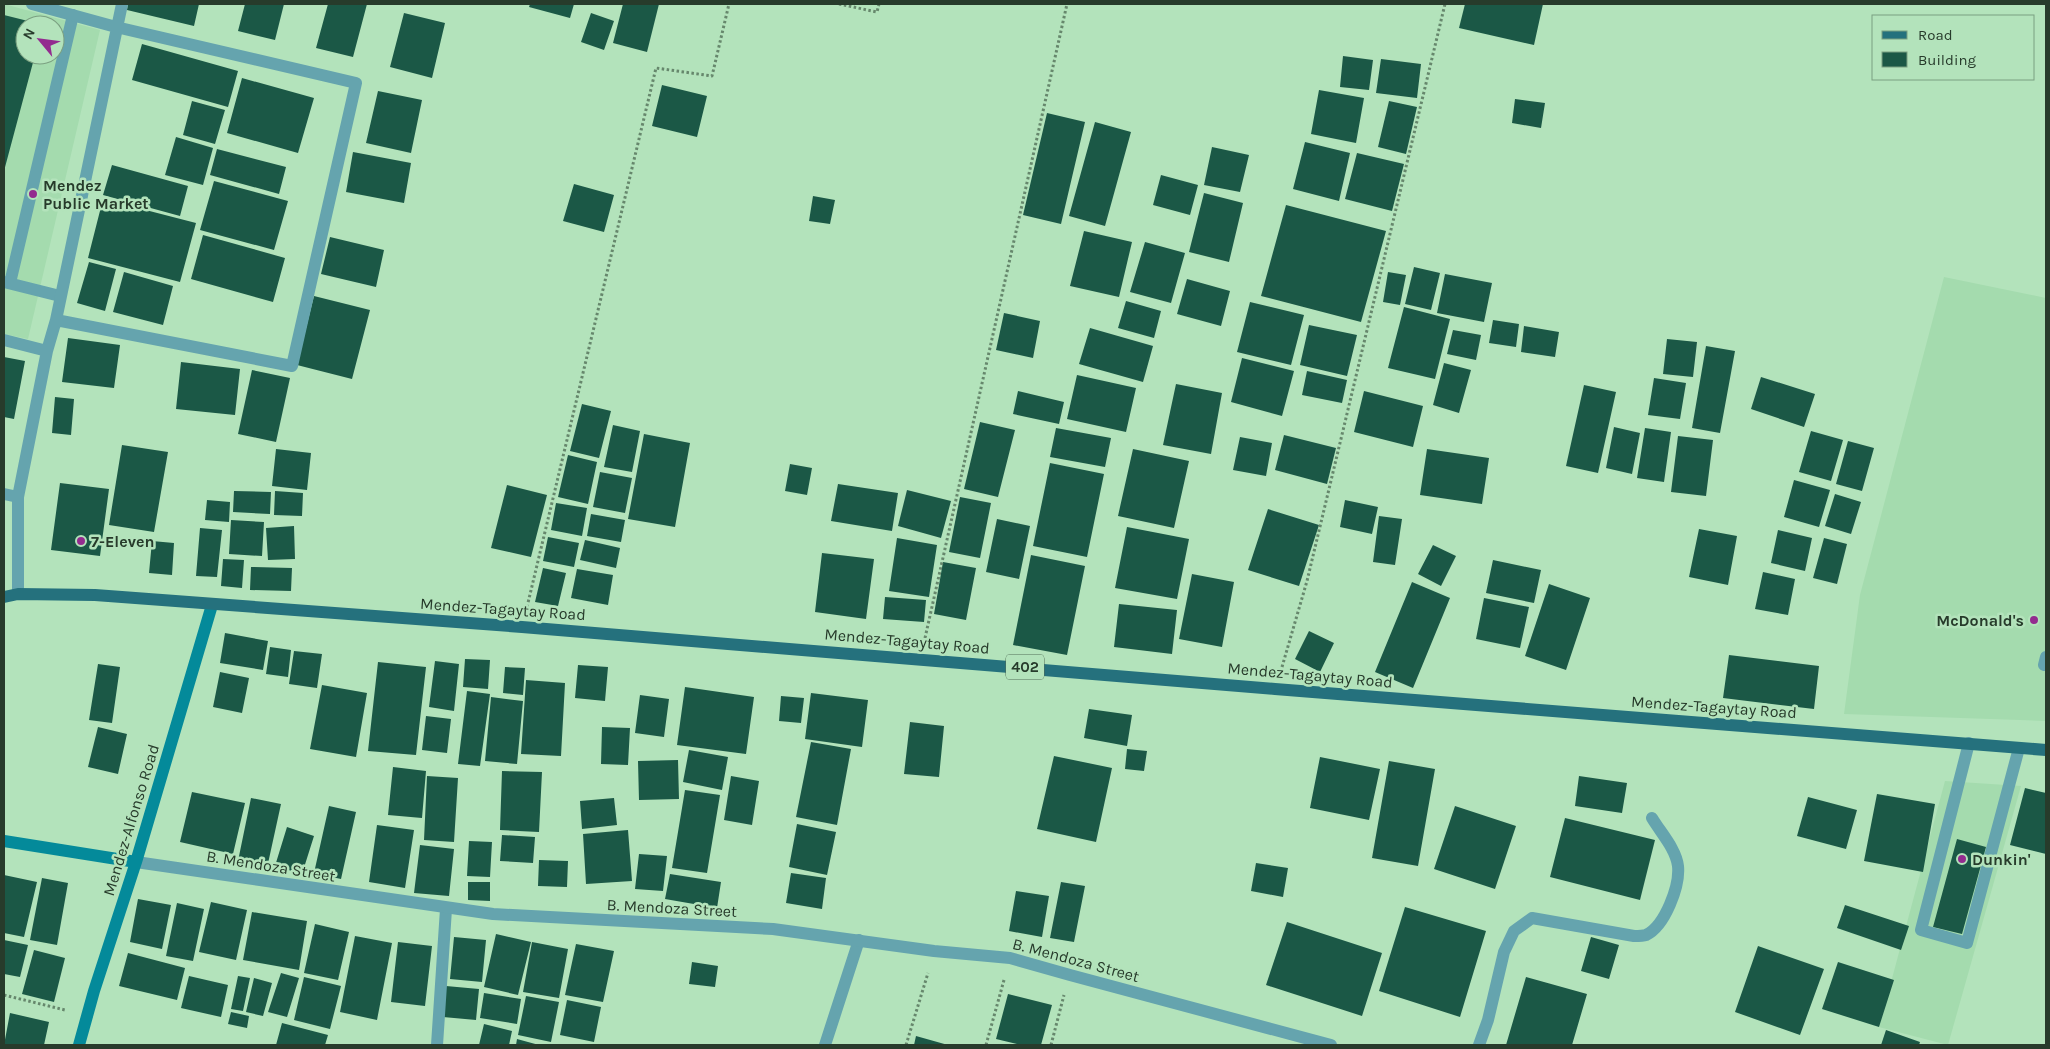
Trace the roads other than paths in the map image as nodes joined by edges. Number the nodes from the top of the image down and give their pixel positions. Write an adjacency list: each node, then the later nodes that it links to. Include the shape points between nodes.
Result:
1 (32, 4): 3 (street)
2 (122, 4): 4 (street)
3 (73, 15): 4 (street); 5 (street)
4 (116, 27): 6 (street); 7 (street, via 356,83 292,366)
5 (7, 283): 6 (street)
6 (60, 296): 7 (street)
7 (56, 320): 9 (street)
8 (4, 340): 9 (street)
9 (47, 351): 11 (street)
10 (4, 494): 11 (street)
11 (18, 497): 12 (street)
12 (18, 594): 13 (main road, Mendez-Tagaytay Road / 402); 14 (main road, Mendez-Tagaytay Road / 402, via 95,595)
13 (4, 597)
14 (212, 604): 15 (main road, Mendez-Tagaytay Road / 402); 20 (main road, Mendez-Alfonso Road)
15 (1969, 743): 16 (main road, Mendez-Tagaytay Road / 402); 16 (street, via 1921,930 1967,943)
16 (2019, 748): 17 (main road, Mendez-Tagaytay Road / 402)
17 (2046, 750)
18 (1652, 818): 27 (street, via 1673,850 1678,867 1673,898 1659,925 1646,935 1634,936 1532,918 1514,931 1504,952)
19 (4, 841): 20 (main road, B. Mendoza Street)
20 (136, 862): 21 (street, B. Mendoza Street); 23 (main road, Mendez-Alfonso Road)
21 (446, 909): 22 (street, B. Mendoza Street, via 773,929); 24 (street)
22 (859, 940): 25 (street); 26 (street, B. Mendoza Street, via 1010,958)
23 (79, 1045)
24 (437, 1045)
25 (825, 1045)
26 (1331, 1045)
27 (1479, 1045)

